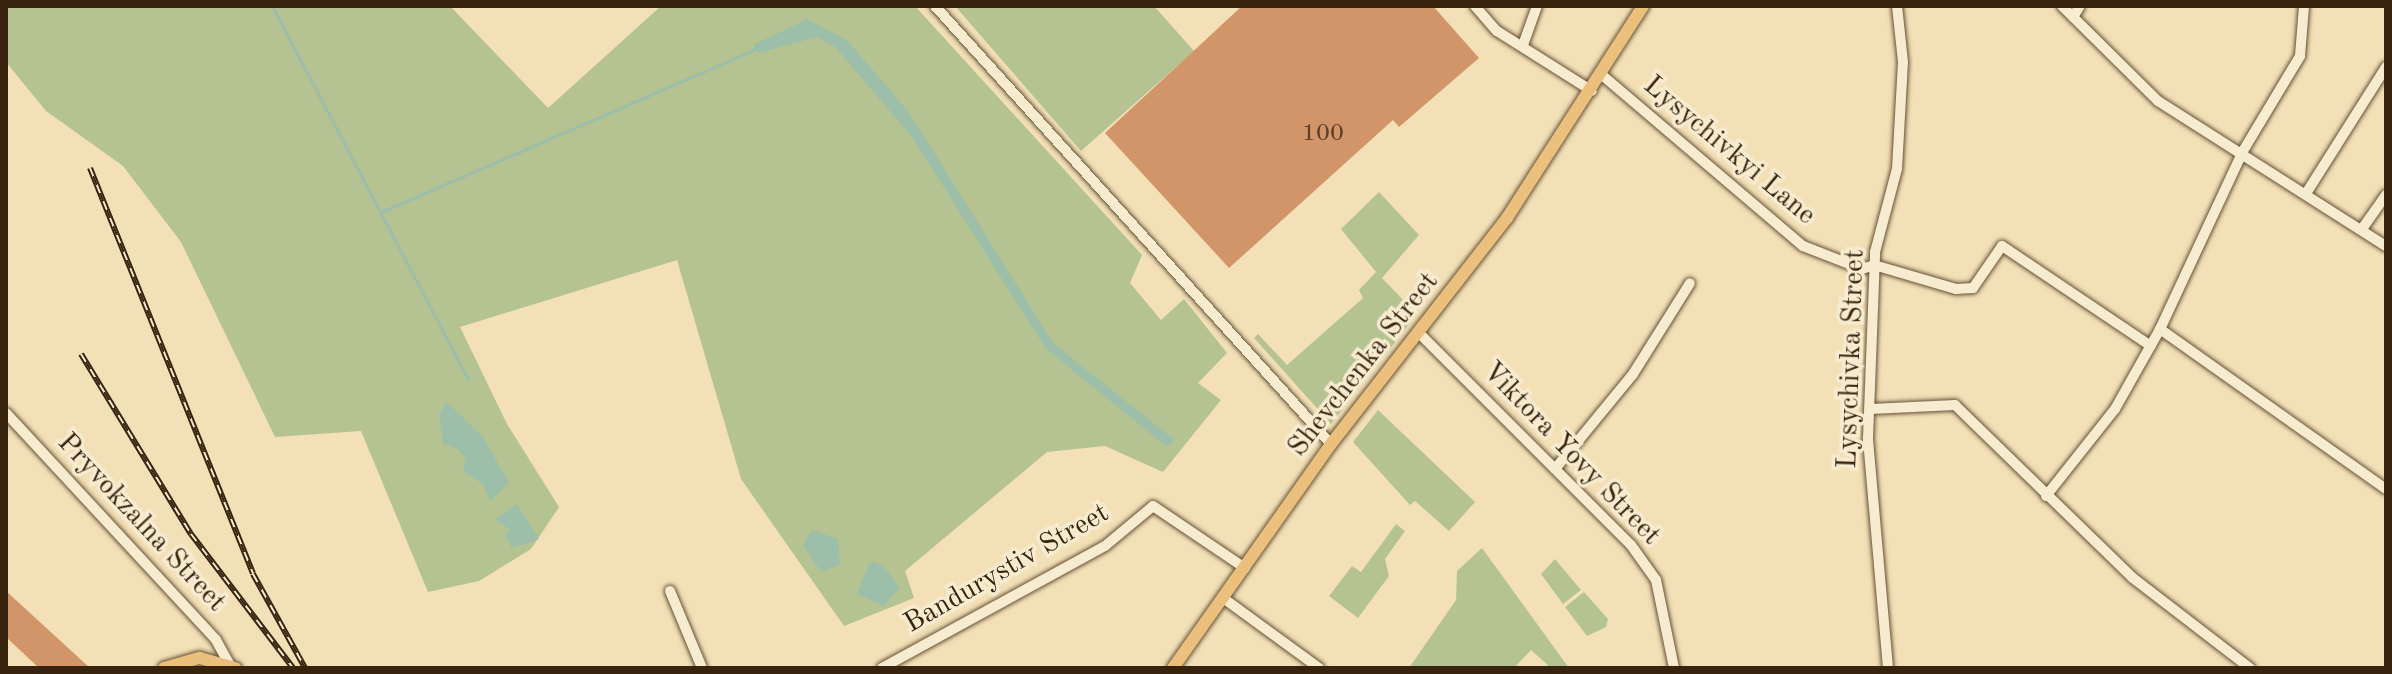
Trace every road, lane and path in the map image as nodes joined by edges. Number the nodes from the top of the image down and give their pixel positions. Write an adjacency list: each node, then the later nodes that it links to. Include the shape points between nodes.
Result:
1 (935, 6): 26 (street)
2 (1475, 6): 10 (street, via 1497,31)
3 (1537, 6): 10 (street)
4 (1643, 6): 12 (main road, Shevchenka Street)
5 (1897, 6): 19 (street, Lysychivka Street, via 1903,62 1897,169)
6 (2062, 6): 9 (street)
7 (2080, 6): 9 (street)
8 (2304, 6): 14 (street, via 2300,56)
9 (2073, 17): 14 (street, via 2158,101)
10 (1523, 45): 13 (street)
11 (2386, 67): 15 (street)
12 (1602, 75): 13 (main road, Shevchenka Street); 19 (street, Lysychivkyi Lane, via 1803,246 1862,269)
13 (1592, 91): 22 (main road, Shevchenka Street)
14 (2243, 151): 15 (street); 21 (street)
15 (2307, 192): 17 (street)
16 (2386, 195): 17 (street)
17 (2362, 229): 18 (street)
18 (2386, 246)
19 (1874, 265): 23 (street, Lysychivkyi Lane, via 1973,288 2002,246); 24 (street, Lysychivka Street)
20 (1690, 283): 27 (street, via 1633,374)
21 (2160, 329): 23 (street); 28 (street)
22 (1420, 334): 26 (main road, Shevchenka Street); 27 (street, Viktora Yovy Street)
23 (2151, 346): 29 (street, via 2115,409)
24 (1871, 409): 29 (street, via 1955,405); 40 (street, Lysychivka Street, via 1868,438)
25 (6, 413): 33 (street, Pryvokzalna Street, via 216,640)
26 (1331, 444): 30 (main road, Shevchenka Street)
27 (1555, 469): 39 (street, Viktora Yovy Street, via 1631,545 1656,580)
28 (2386, 489)
29 (2046, 496): 41 (street, via 2133,578)
30 (1245, 568): 32 (main road, Shevchenka Street); 36 (street, Bandurystiv Street, via 1153,506 1105,546)
31 (670, 591): 35 (street)
32 (1223, 598): 37 (main road, Shevchenka Street); 38 (street)
33 (232, 666): 34 (main road, via 200,658)
34 (164, 668)
35 (702, 668)
36 (882, 668)
37 (1173, 668)
38 (1319, 668)
39 (1674, 668)
40 (1888, 668)
41 (2250, 668)

